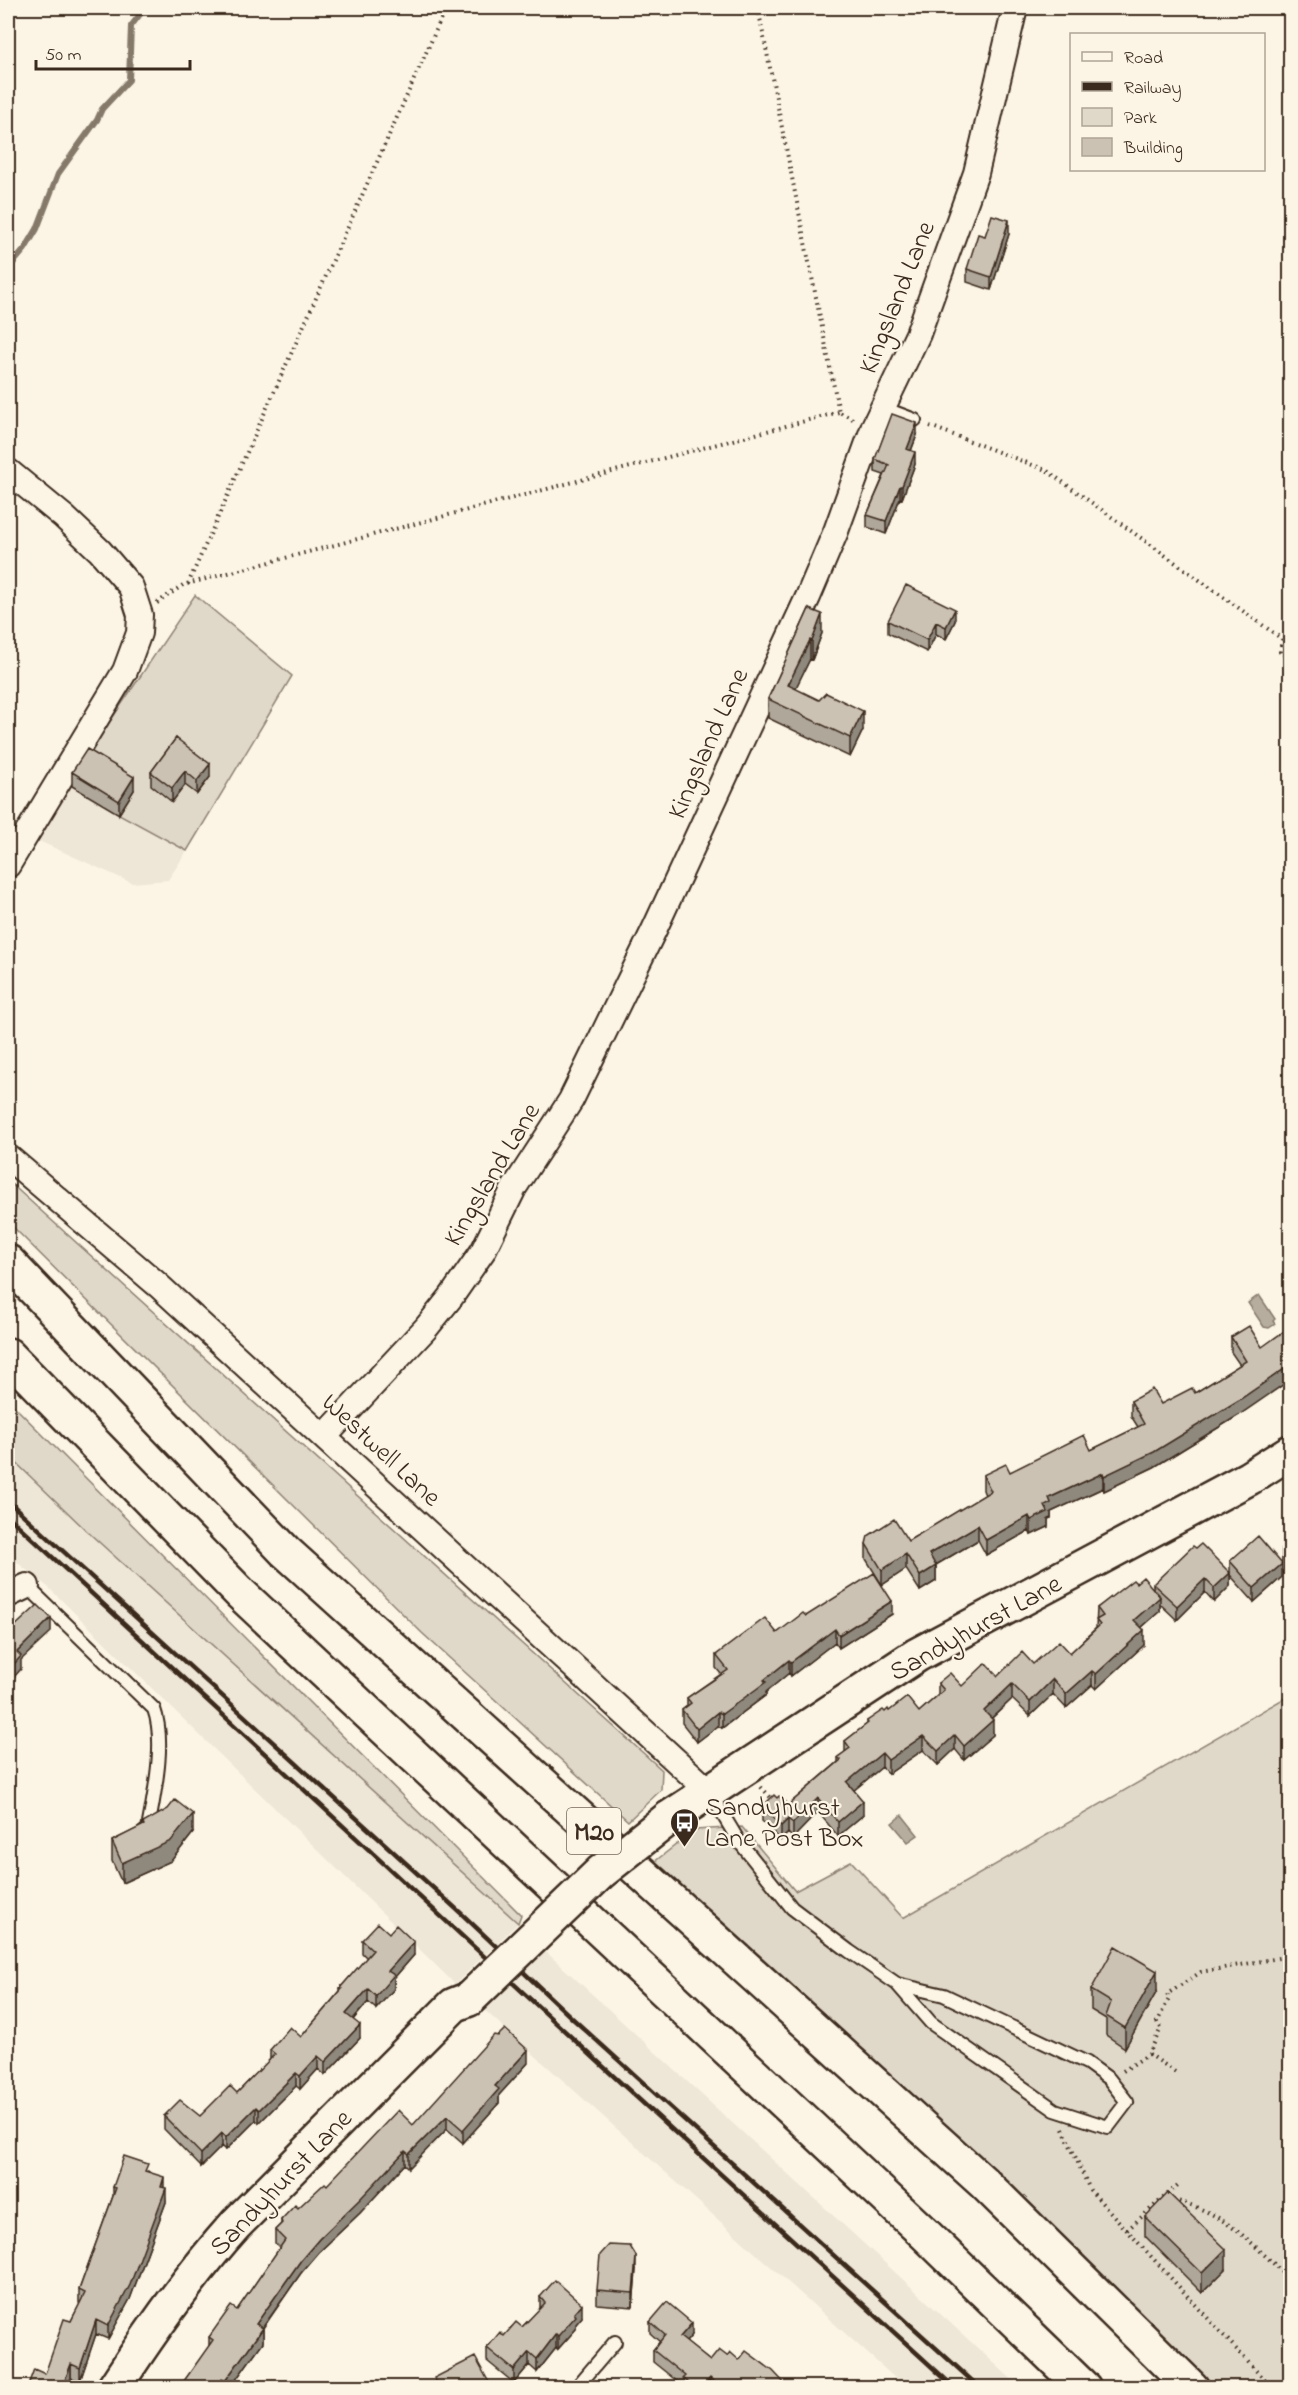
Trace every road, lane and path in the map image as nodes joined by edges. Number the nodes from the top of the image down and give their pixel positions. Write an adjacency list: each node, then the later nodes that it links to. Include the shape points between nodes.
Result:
1 (446, 8): 8 (path)
2 (758, 8): 4 (path)
3 (1015, 8): 5 (street, Kingsland Lane, via 976,173 918,334)
4 (838, 412): 5 (path); 8 (path)
5 (879, 417): 6 (lane); 15 (street, Kingsland Lane, via 808,597 571,1100 514,1188 483,1251 452,1297)
6 (915, 420): 10 (path, via 1046,470 1282,639 1280,652)
7 (8, 471): 9 (street, via 100,551 131,587)
8 (188, 585): 9 (path)
9 (140, 615): 11 (street, via 139,633 125,671)
10 (1290, 658)
11 (8, 865)
12 (8, 1157): 15 (street, Westwell Lane, via 158,1285)
13 (8, 1262): 36 (main road, M20, via 285,1551 984,2183)
14 (8, 1355): 35 (main road, M20, via 241,1594 925,2234)
15 (324, 1437): 19 (street, Westwell Lane)
16 (1290, 1452): 18 (main road, Sandyhurst Lane, via 917,1655)
17 (13, 1591): 21 (lane, via 154,1709 159,1747 148,1829)
18 (746, 1770): 19 (main road, Sandyhurst Lane); 20 (path)
19 (710, 1792): 23 (lane, via 738,1840 792,1908); 33 (main road, Sandyhurst Lane, bridge, via 669,1818 601,1872 469,1999 454,2005 215,2247)
20 (779, 1807)
21 (130, 1840)
22 (1290, 1956): 24 (path, via 1201,1972 1167,1994 1170,1999 1157,2022 1161,2028)
23 (897, 1984): 26 (lane, via 944,1995 1087,2063); 27 (lane, via 931,2023)
24 (1149, 2054): 25 (path); 26 (path)
25 (1178, 2074)
26 (1109, 2079): 27 (lane, via 1127,2102 1108,2127)
27 (1055, 2110): 30 (path, via 1090,2190)
28 (1180, 2183): 29 (path)
29 (1163, 2198): 30 (path); 31 (path, via 1196,2205 1226,2221)
30 (1127, 2230): 37 (path)
31 (1290, 2279)
32 (615, 2342): 34 (lane)
33 (114, 2388)
34 (576, 2388)
35 (1084, 2388)
36 (1192, 2388)
37 (1272, 2388)

